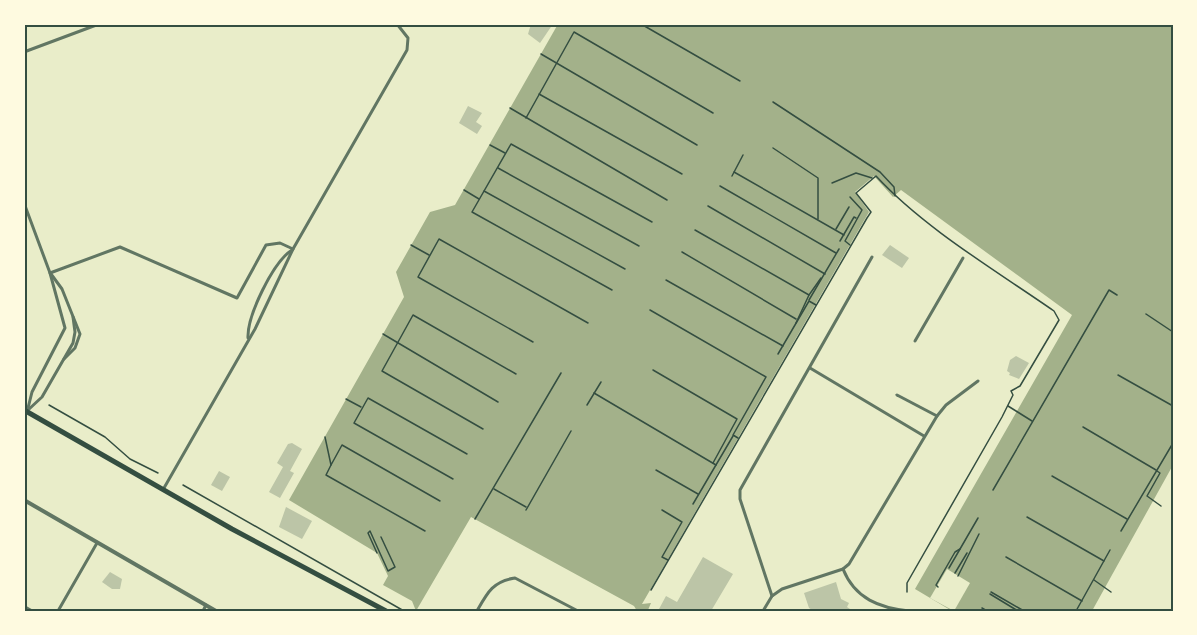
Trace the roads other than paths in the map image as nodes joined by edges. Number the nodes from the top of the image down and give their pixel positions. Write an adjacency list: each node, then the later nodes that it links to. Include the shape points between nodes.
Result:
1 (99, 24): 3 (street)
2 (397, 24): 5 (street, via 408,38 407,50)
3 (24, 52)
4 (24, 203): 8 (street)
5 (293, 249): 8 (street, via 280,243 266,245 237,297 120,247); 9 (street); 9 (street, via 283,256 268,281 248,326)
6 (872, 257): 11 (street)
7 (963, 258): 10 (street)
8 (50, 273): 14 (street, via 65,328); 14 (street, via 62,289 79,327 79,341 42,397)
9 (248, 340): 17 (street)
10 (915, 341)
11 (810, 368): 16 (street); 21 (street, via 740,490)
12 (978, 381): 15 (street)
13 (897, 395): 15 (street)
14 (25, 411): 17 (main road)
15 (937, 416): 16 (street)
16 (924, 436): 20 (street, via 854,559)
17 (163, 489): 28 (main road)
18 (24, 500): 19 (street)
19 (98, 543): 22 (street); 25 (street)
20 (843, 569): 21 (street); 32 (street, via 859,593 891,611)
21 (772, 596): 31 (street)
22 (206, 605): 26 (street); 27 (street)
23 (24, 607): 24 (street)
24 (31, 611)
25 (58, 611)
26 (203, 611)
27 (216, 611)
28 (386, 611)
29 (477, 611): 30 (street, via 490,589 515,578)
30 (578, 611)
31 (763, 611)
32 (909, 611)

